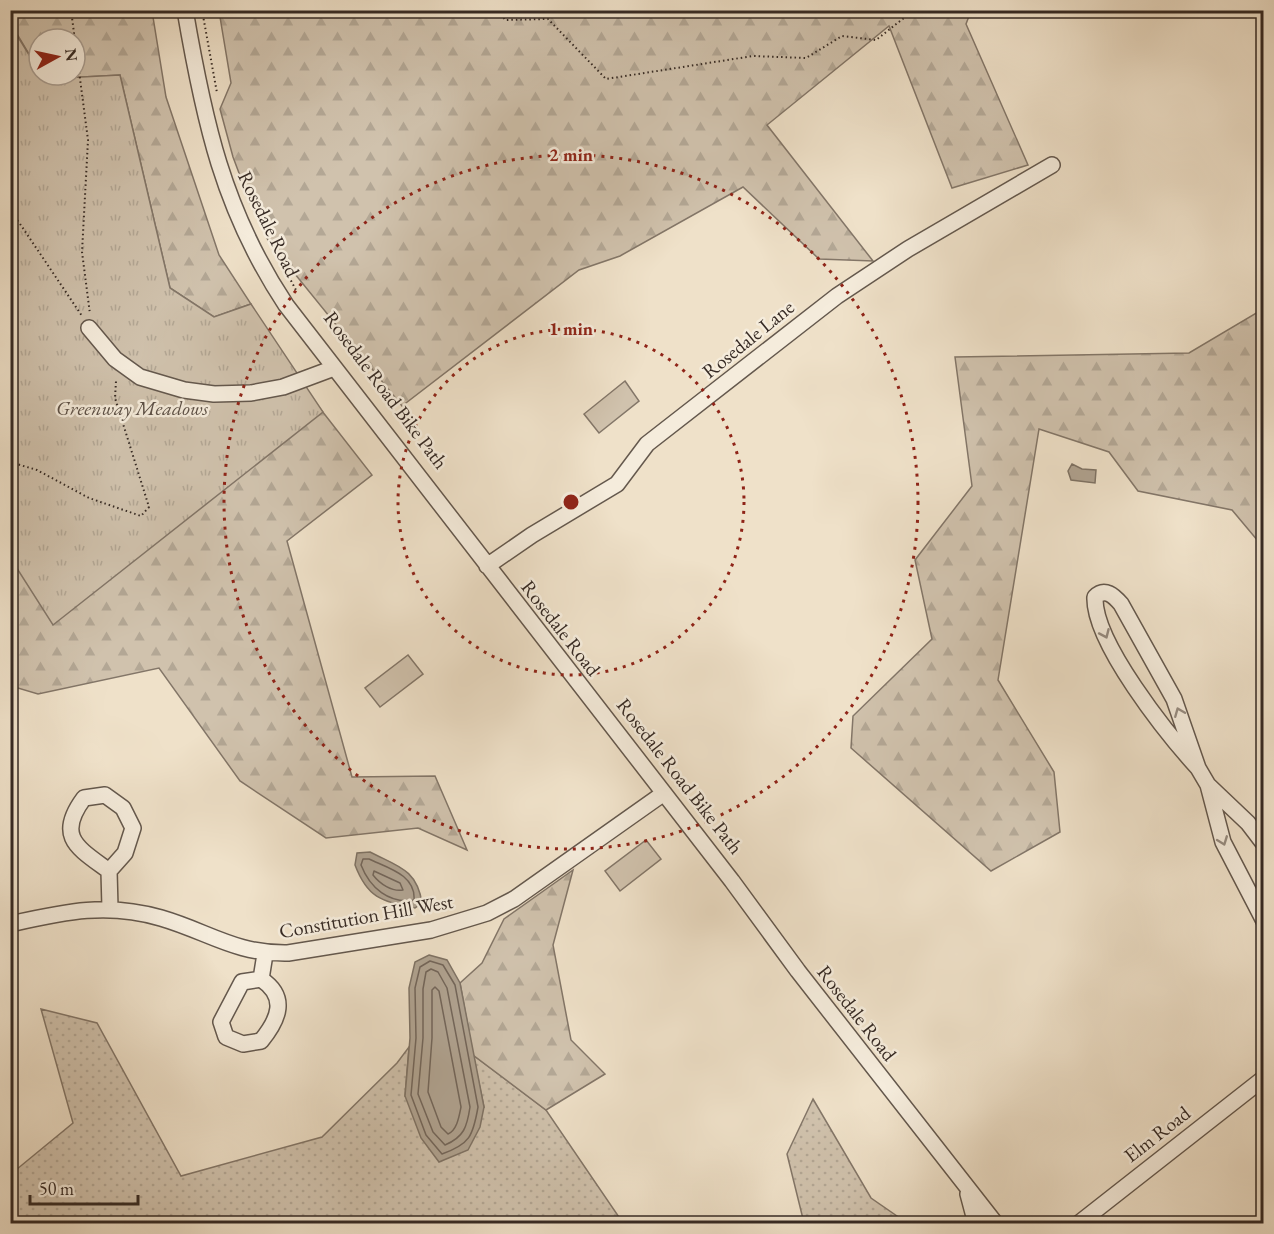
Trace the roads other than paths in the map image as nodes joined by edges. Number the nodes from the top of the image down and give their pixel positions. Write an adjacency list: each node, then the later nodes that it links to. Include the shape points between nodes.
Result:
1 (185, 10): 4 (street, Rosedale Road, via 209,134 234,208 274,287)
2 (1052, 165): 5 (street, Rosedale Lane, via 908,249 837,296 648,444 617,484)
3 (90, 322): 4 (street, via 99,343 115,359 140,377 184,390 251,393 283,387)
4 (334, 368): 5 (street, Rosedale Road)
5 (487, 567): 8 (street, Rosedale Road)
6 (1198, 768): 6 (street, one-way to 6, via 1174,699 1136,628 1113,595 1098,594 1095,609 1109,643 1156,717); 7 (street)
7 (1208, 785): 9 (street, via 1248,823); 12 (street, one-way to 12, via 1222,842)
8 (664, 793): 14 (street, Constitution Hill West, via 514,899 487,913 430,930); 17 (street, Rosedale Road)
9 (1263, 844)
10 (108, 871): 10 (street, via 125,853 133,828 123,808 105,795 84,798 74,812 70,832 73,842); 11 (street)
11 (110, 908): 13 (street, Constitution Hill West, via 72,910); 14 (street, Constitution Hill West, via 163,918 224,944)
12 (1263, 921)
13 (10, 924)
14 (265, 954): 15 (street)
15 (261, 979): 15 (street, via 273,987 279,1005 273,1027 261,1041 243,1044 226,1037 221,1022 242,982)
16 (1263, 1078): 20 (street, Elm Road)
17 (960, 1178): 18 (street); 19 (street, Rosedale Road)
18 (976, 1224)
19 (996, 1224)
20 (1078, 1224)

